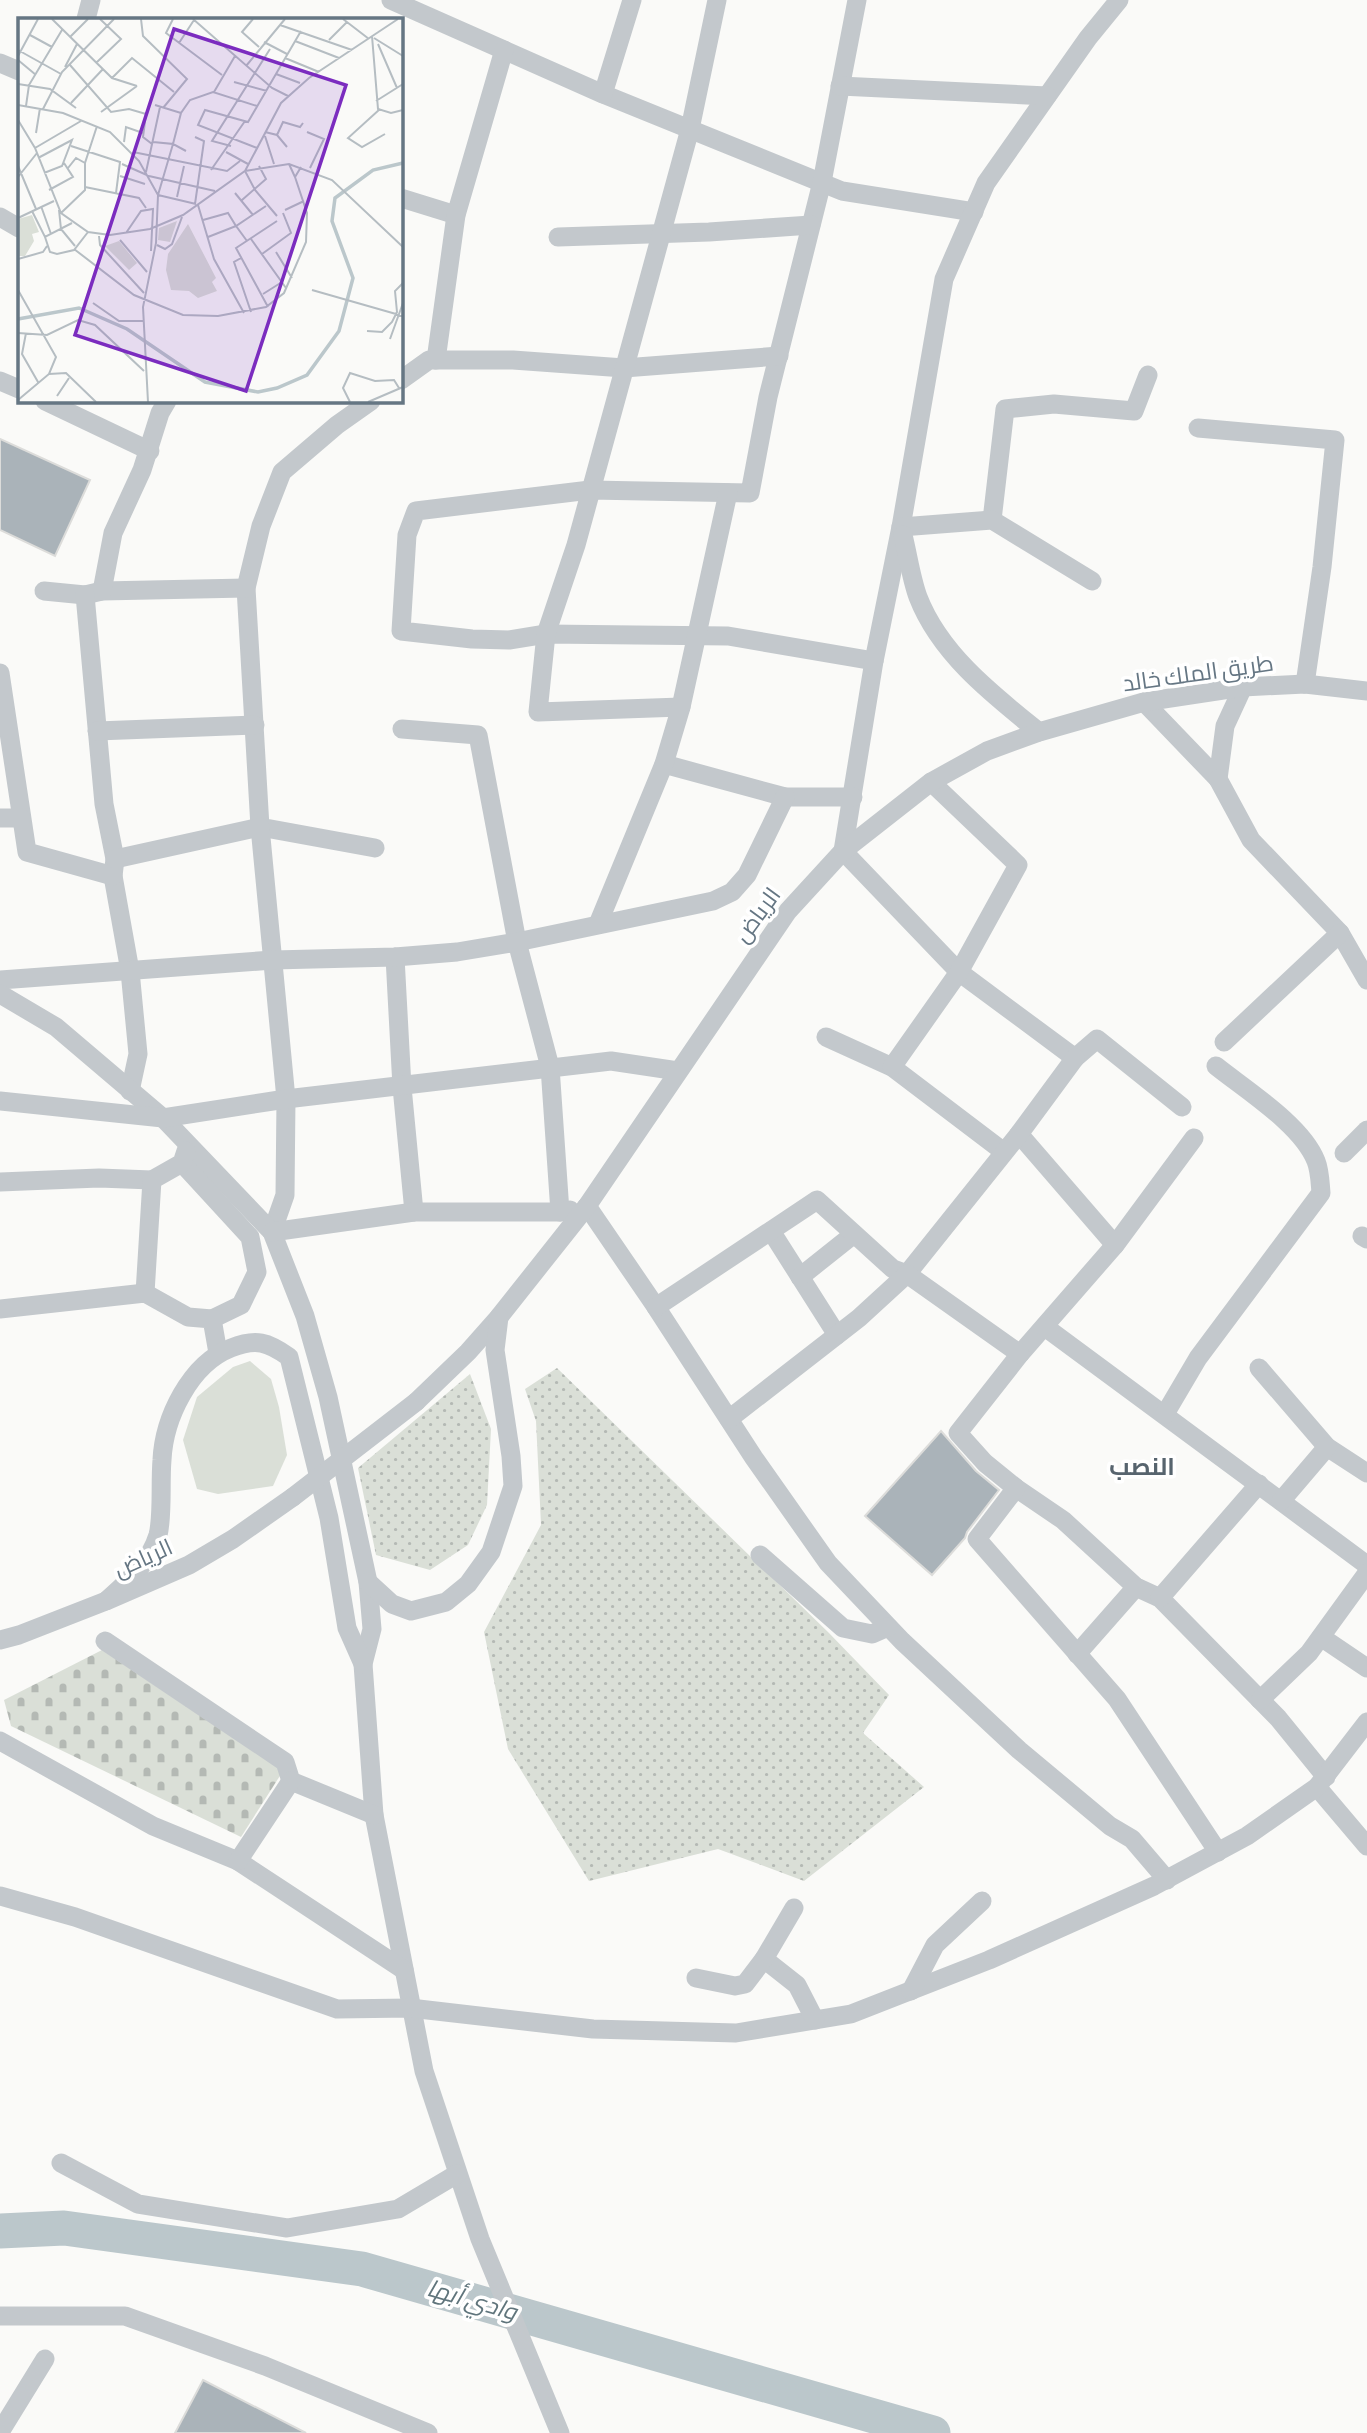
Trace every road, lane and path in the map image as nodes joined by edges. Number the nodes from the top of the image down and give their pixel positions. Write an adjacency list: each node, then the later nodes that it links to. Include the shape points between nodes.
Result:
1 (91, 0): 7 (street)
2 (391, 0): 8 (street)
3 (632, 0): 12 (street)
4 (718, 0): 14 (street)
5 (856, 0): 11 (street)
6 (1119, 0): 13 (street)
7 (86, 18)
8 (504, 50): 12 (street); 18 (street)
9 (0, 64): 10 (street)
10 (18, 71)
11 (840, 86): 13 (street); 15 (street)
12 (603, 94): 14 (street)
13 (1047, 96): 17 (street, via 986,183)
14 (690, 129): 15 (street); 22 (street)
15 (822, 182): 17 (street, via 842,191); 20 (street)
16 (402, 198): 18 (street)
17 (974, 212): 39 (street, via 944,279)
18 (456, 215): 25 (street)
19 (0, 217): 21 (street)
20 (811, 225): 22 (street); 24 (street)
21 (18, 227)
22 (662, 232): 23 (street); 26 (street)
23 (558, 237)
24 (779, 356): 26 (street); 37 (street, via 750,493)
25 (436, 360): 26 (street); 28 (street)
26 (624, 368): 36 (street)
27 (1148, 375): 38 (street, via 1134,411 1054,404 1004,409)
28 (402, 379)
29 (0, 381): 30 (street)
30 (18, 389)
31 (47, 402): 35 (street)
32 (166, 402): 35 (street)
33 (370, 402): 41 (street, via 282,472 261,526)
34 (1198, 428): 48 (street, via 1335,440)
35 (149, 451): 43 (street, via 113,533)
36 (590, 490): 37 (street); 44 (street); 44 (street, via 416,512 407,535 401,631 509,640)
37 (728, 493): 45 (street)
38 (992, 520): 39 (street); 40 (street)
39 (901, 527): 46 (street); 56 (street, via 918,598 943,643 992,694)
40 (1092, 581)
41 (246, 588): 43 (street); 53 (street)
42 (44, 591): 43 (street)
43 (94, 593): 55 (street)
44 (545, 634): 45 (street); 52 (street, via 538,712)
45 (696, 635): 46 (street); 52 (street)
46 (874, 661): 61 (street)
47 (0, 673): 63 (street)
48 (1305, 684): 49 (street, طريق الملك خالد); 50 (street, طريق الملك خالد)
49 (1242, 687): 51 (street, طريق الملك خالد); 58 (street, via 1225,726)
50 (1367, 691)
51 (1144, 702): 56 (street, طريق الملك خالد); 58 (street)
52 (681, 707): 57 (street)
53 (255, 725): 55 (street); 64 (street)
54 (402, 729): 70 (street, via 478,735)
55 (97, 731): 67 (street)
56 (1039, 732): 59 (street, الرياض, via 986,751)
57 (664, 764): 60 (street); 68 (street)
58 (1218, 779): 69 (street, via 1251,841)
59 (931, 782): 66 (street, الرياض); 74 (street, via 1017,865)
60 (785, 797): 61 (street); 68 (street, via 747,875 732,892 713,901)
61 (853, 797): 66 (street)
62 (0, 818): 63 (street)
63 (22, 818): 67 (street, via 27,852)
64 (260, 827): 65 (street); 67 (street); 72 (street)
65 (374, 848)
66 (843, 851): 74 (street); 84 (street, الرياض, via 788,911)
67 (114, 867): 73 (street)
68 (598, 924): 70 (street)
69 (1340, 933): 76 (street); 79 (street)
70 (517, 942): 71 (street); 82 (street)
71 (395, 957): 72 (street); 85 (street)
72 (273, 960): 73 (street); 87 (street)
73 (130, 971): 75 (street); 86 (street, via 138,1054)
74 (959, 972): 80 (street); 83 (street)
75 (0, 980)
76 (1367, 980)
77 (0, 994): 86 (street, via 56,1027)
78 (826, 1037): 83 (street)
79 (1224, 1042)
80 (1074, 1058): 89 (street, via 1097,1039); 92 (street)
81 (1216, 1066): 118 (street, via 1306,1142 1318,1166 1321,1194 1198,1359)
82 (550, 1067): 84 (street, via 611,1061); 85 (street); 101 (street)
83 (892, 1067): 94 (street)
84 (678, 1071): 99 (street, الرياض)
85 (402, 1087): 87 (street); 100 (street)
86 (130, 1091): 90 (street)
87 (286, 1099): 90 (street); 103 (street, via 285,1195)
88 (0, 1101): 90 (street)
89 (1182, 1107)
90 (163, 1118): 95 (street)
91 (1367, 1130): 96 (street)
92 (1019, 1134): 94 (street); 105 (street)
93 (1194, 1138): 105 (street)
94 (1004, 1152): 106 (street)
95 (185, 1153): 97 (street); 103 (street); 112 (street, via 250,1237 257,1272 241,1305)
96 (1344, 1153)
97 (152, 1180): 98 (street); 108 (street)
98 (0, 1182)
99 (587, 1206): 101 (street); 109 (street); 111 (street, الرياض)
100 (414, 1212): 101 (street); 103 (street)
101 (560, 1212)
102 (771, 1231): 104 (street, via 817,1200); 107 (street); 109 (street)
103 (272, 1232): 128 (street, via 305,1316 328,1397)
104 (854, 1234): 106 (street, via 893,1269); 107 (street)
105 (1115, 1245): 113 (street)
106 (907, 1274): 114 (street); 116 (street)
107 (800, 1278): 114 (street)
108 (145, 1293): 110 (street); 112 (street, via 188,1317)
109 (656, 1307): 119 (street)
110 (0, 1309)
111 (499, 1317): 128 (street, via 495,1350 513,1486 491,1552 468,1584 446,1602 411,1611 392,1604); 131 (street, الرياض, bridge, via 416,1402 293,1497 189,1565)
112 (212, 1319): 115 (street)
113 (1045, 1327): 116 (street); 118 (street)
114 (837, 1335): 119 (street)
115 (218, 1353): 131 (street, via 188,1385 171,1419 162,1456 158,1534 144,1566); 137 (street, via 247,1341 272,1344 289,1357 329,1518 347,1628)
116 (1020, 1354): 123 (street, via 958,1433)
117 (1259, 1368): 120 (street)
118 (1165, 1414): 122 (street)
119 (729, 1419): 132 (street, via 828,1563)
120 (1327, 1447): 121 (street); 124 (street)
121 (1367, 1473)
122 (1259, 1484): 124 (street); 130 (street)
123 (1016, 1489): 129 (street, via 1063,1520); 136 (street, via 977,1539)
124 (1281, 1501): 126 (street)
125 (760, 1555): 132 (street, via 844,1628 872,1634)
126 (1367, 1565)
127 (1367, 1573): 133 (street)
128 (368, 1582): 137 (street, via 372,1629)
129 (1136, 1587): 130 (street); 136 (street)
130 (1160, 1598): 139 (street)
131 (106, 1601): 134 (street, الرياض)
132 (888, 1627): 148 (street, via 1019,1750 1132,1839)
133 (1321, 1637): 138 (street); 139 (street)
134 (0, 1640)
135 (105, 1641): 142 (street, via 285,1762)
136 (1077, 1654): 146 (street, via 1116,1699)
137 (363, 1664): 144 (street)
138 (1367, 1668)
139 (1260, 1700): 143 (street, via 1278,1718)
140 (1367, 1722): 143 (street)
141 (0, 1741): 147 (street, via 153,1826)
142 (291, 1781): 144 (street); 147 (street)
143 (1321, 1782): 145 (street); 146 (street)
144 (374, 1815): 153 (street)
145 (1367, 1846)
146 (1218, 1852): 148 (street)
147 (238, 1861): 153 (street)
148 (1167, 1880): 155 (street)
149 (0, 1896): 156 (street, via 75,1917 337,2009)
150 (982, 1901): 155 (street, via 935,1945)
151 (794, 1908): 152 (street)
152 (764, 1959): 154 (street, via 745,1984); 157 (street, via 797,1985)
153 (404, 1970): 156 (street)
154 (696, 1978)
155 (911, 1991): 157 (street, via 851,2014)
156 (410, 2008): 157 (street, via 593,2029 736,2034); 159 (street, via 424,2071)
157 (815, 2020)
158 (61, 2163): 159 (street, via 138,2204 287,2228 398,2209)
159 (457, 2174): 164 (street)
160 (0, 2316): 163 (street, via 125,2316 265,2366)
161 (45, 2359): 162 (street)
162 (0, 2432)
163 (428, 2433)
164 (560, 2433)

